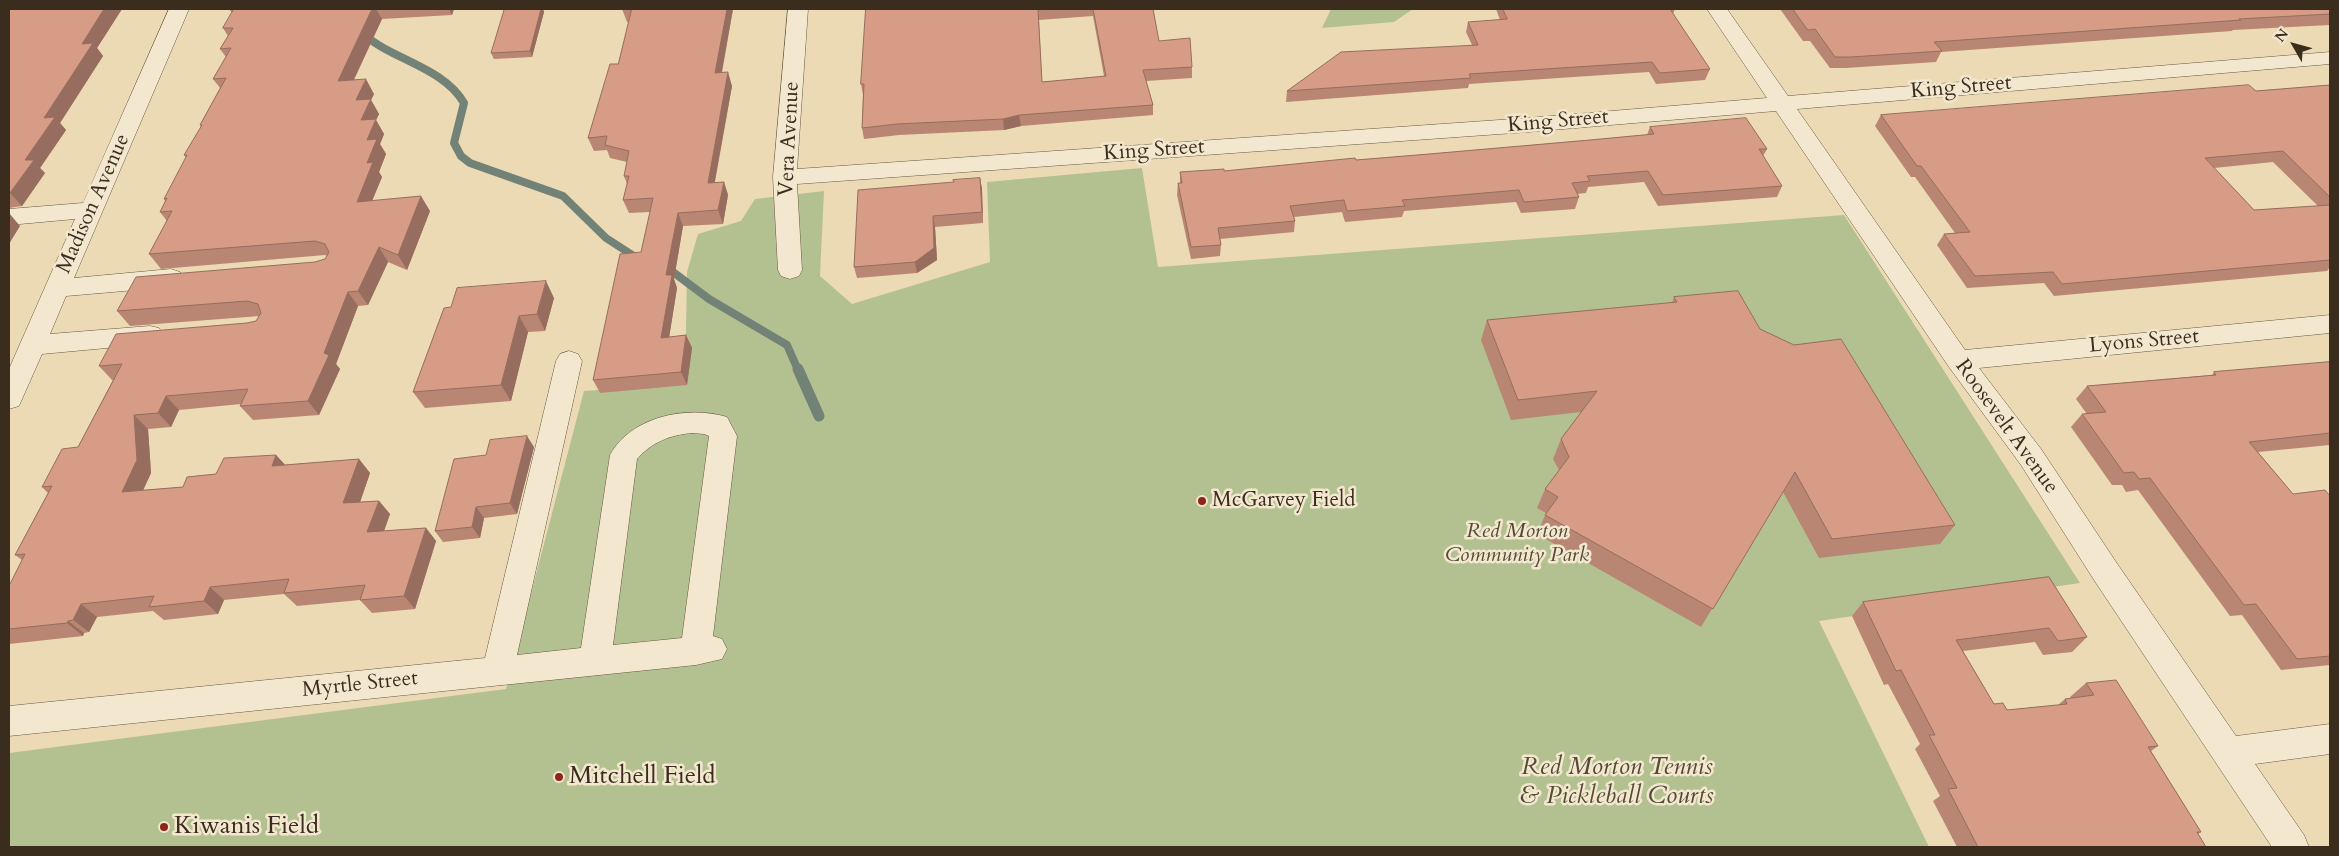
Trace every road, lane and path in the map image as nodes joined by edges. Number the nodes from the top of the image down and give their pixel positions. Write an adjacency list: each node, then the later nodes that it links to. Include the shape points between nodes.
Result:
1 (179, 9): 7 (street, Madison Avenue)
2 (798, 9): 6 (street, Vera Avenue)
3 (1717, 9): 5 (street, Roosevelt Avenue)
4 (2330, 58): 5 (street, King Street)
5 (1782, 103): 6 (street, King Street); 15 (street, Roosevelt Avenue)
6 (785, 177): 9 (street, Vera Avenue)
7 (91, 210): 8 (street); 11 (street, Madison Avenue)
8 (9, 217)
9 (790, 270)
10 (196, 276): 11 (street)
11 (57, 288): 14 (street, Madison Avenue)
12 (2330, 324): 15 (street, Lyons Street)
13 (170, 334): 14 (street)
14 (21, 359): 17 (street, Madison Avenue)
15 (1958, 360): 22 (street, Roosevelt Avenue, via 2031,457)
16 (569, 361): 19 (street)
17 (9, 399)
18 (595, 660): 18 (street, Myrtle Street, via 703,650 723,436 717,425 702,421 665,427 645,435 624,455); 19 (street, Myrtle Street)
19 (498, 670): 20 (street, Myrtle Street)
20 (9, 721)
21 (2330, 739): 22 (street)
22 (2228, 752): 23 (street, Roosevelt Avenue)
23 (2292, 847)

